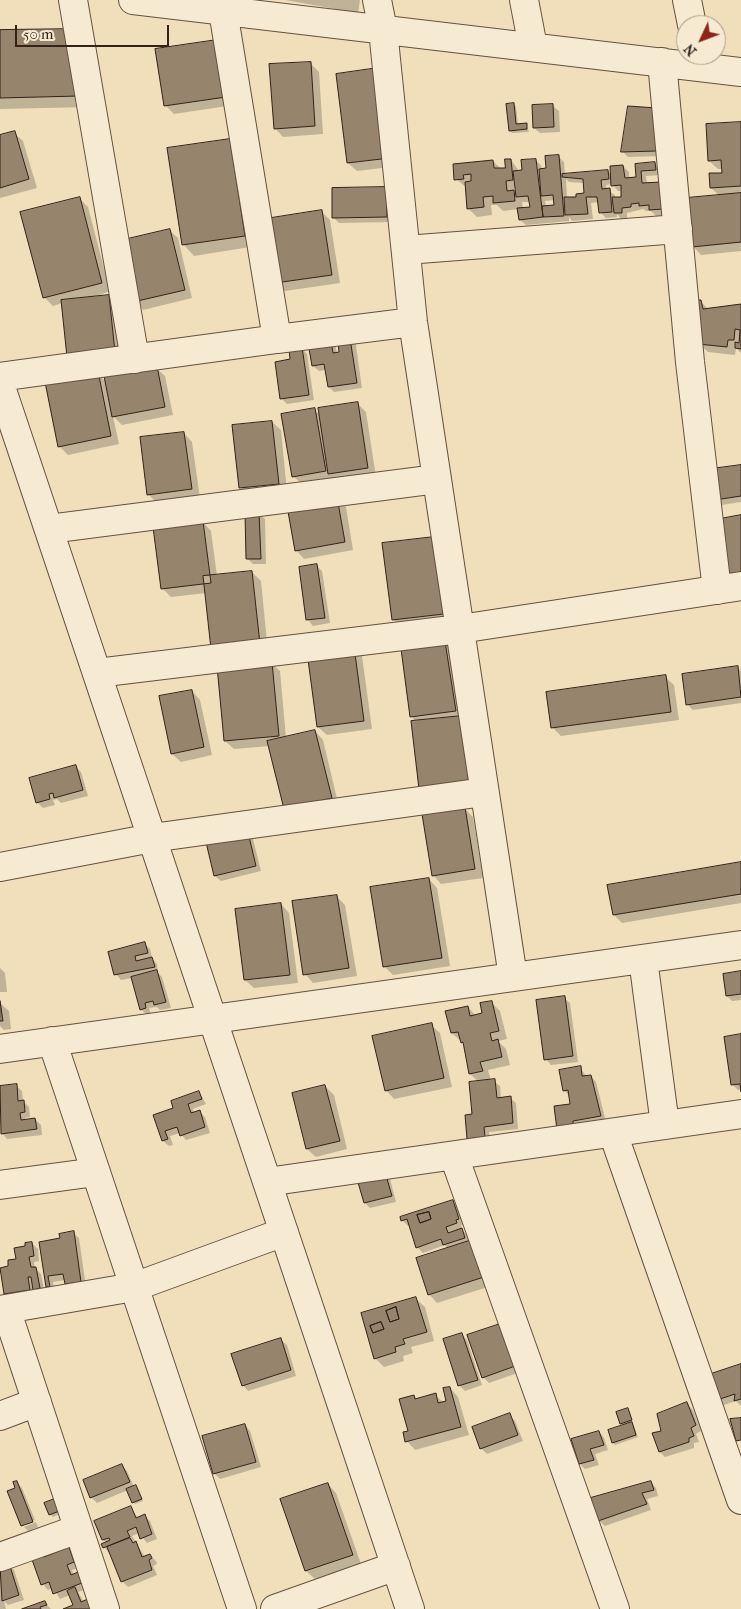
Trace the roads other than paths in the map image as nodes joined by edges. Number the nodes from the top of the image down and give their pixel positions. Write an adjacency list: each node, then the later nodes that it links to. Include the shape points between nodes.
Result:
1 (73, 0): 18 (street)
2 (132, 0): 6 (street)
3 (377, 0): 8 (street)
4 (524, 0): 9 (street)
5 (687, 0): 7 (street)
6 (223, 11): 8 (street); 17 (street)
7 (690, 15)
8 (383, 30): 9 (street); 15 (street)
9 (532, 47): 10 (street)
10 (662, 62): 11 (street); 14 (street)
11 (676, 62)
12 (714, 65): 13 (street)
13 (741, 72)
14 (678, 229): 15 (street); 23 (street, via 690,362)
15 (406, 250): 16 (street)
16 (413, 322): 17 (street); 21 (street)
17 (277, 339): 18 (street)
18 (135, 359): 19 (street)
19 (0, 377)
20 (0, 384): 22 (street)
21 (437, 479): 22 (street); 24 (street)
22 (49, 529): 25 (street)
23 (729, 588): 24 (street)
24 (460, 629): 25 (street); 26 (street)
25 (97, 673): 27 (street)
26 (484, 792): 27 (street); 31 (street)
27 (152, 838): 28 (street); 32 (street)
28 (0, 867)
29 (741, 945): 30 (street)
30 (643, 959): 31 (street); 36 (street)
31 (513, 977): 32 (street)
32 (212, 1019): 33 (street); 40 (street)
33 (52, 1041): 34 (street); 39 (street)
34 (0, 1049)
35 (741, 1114): 36 (street)
36 (665, 1125): 37 (street)
37 (613, 1133): 38 (street); 47 (street)
38 (454, 1156): 40 (street); 55 (street)
39 (96, 1172): 41 (street); 43 (street)
40 (267, 1182): 42 (street)
41 (0, 1185)
42 (284, 1232): 43 (street); 50 (street)
43 (134, 1287): 44 (street); 52 (street)
44 (3, 1309): 45 (street)
45 (37, 1402): 46 (street); 48 (street)
46 (0, 1416)
47 (741, 1500)
48 (78, 1529): 49 (street); 51 (street)
49 (0, 1557)
50 (396, 1566): 53 (street); 54 (street)
51 (104, 1609)
52 (242, 1609)
53 (274, 1609)
54 (410, 1609)
55 (615, 1609)

